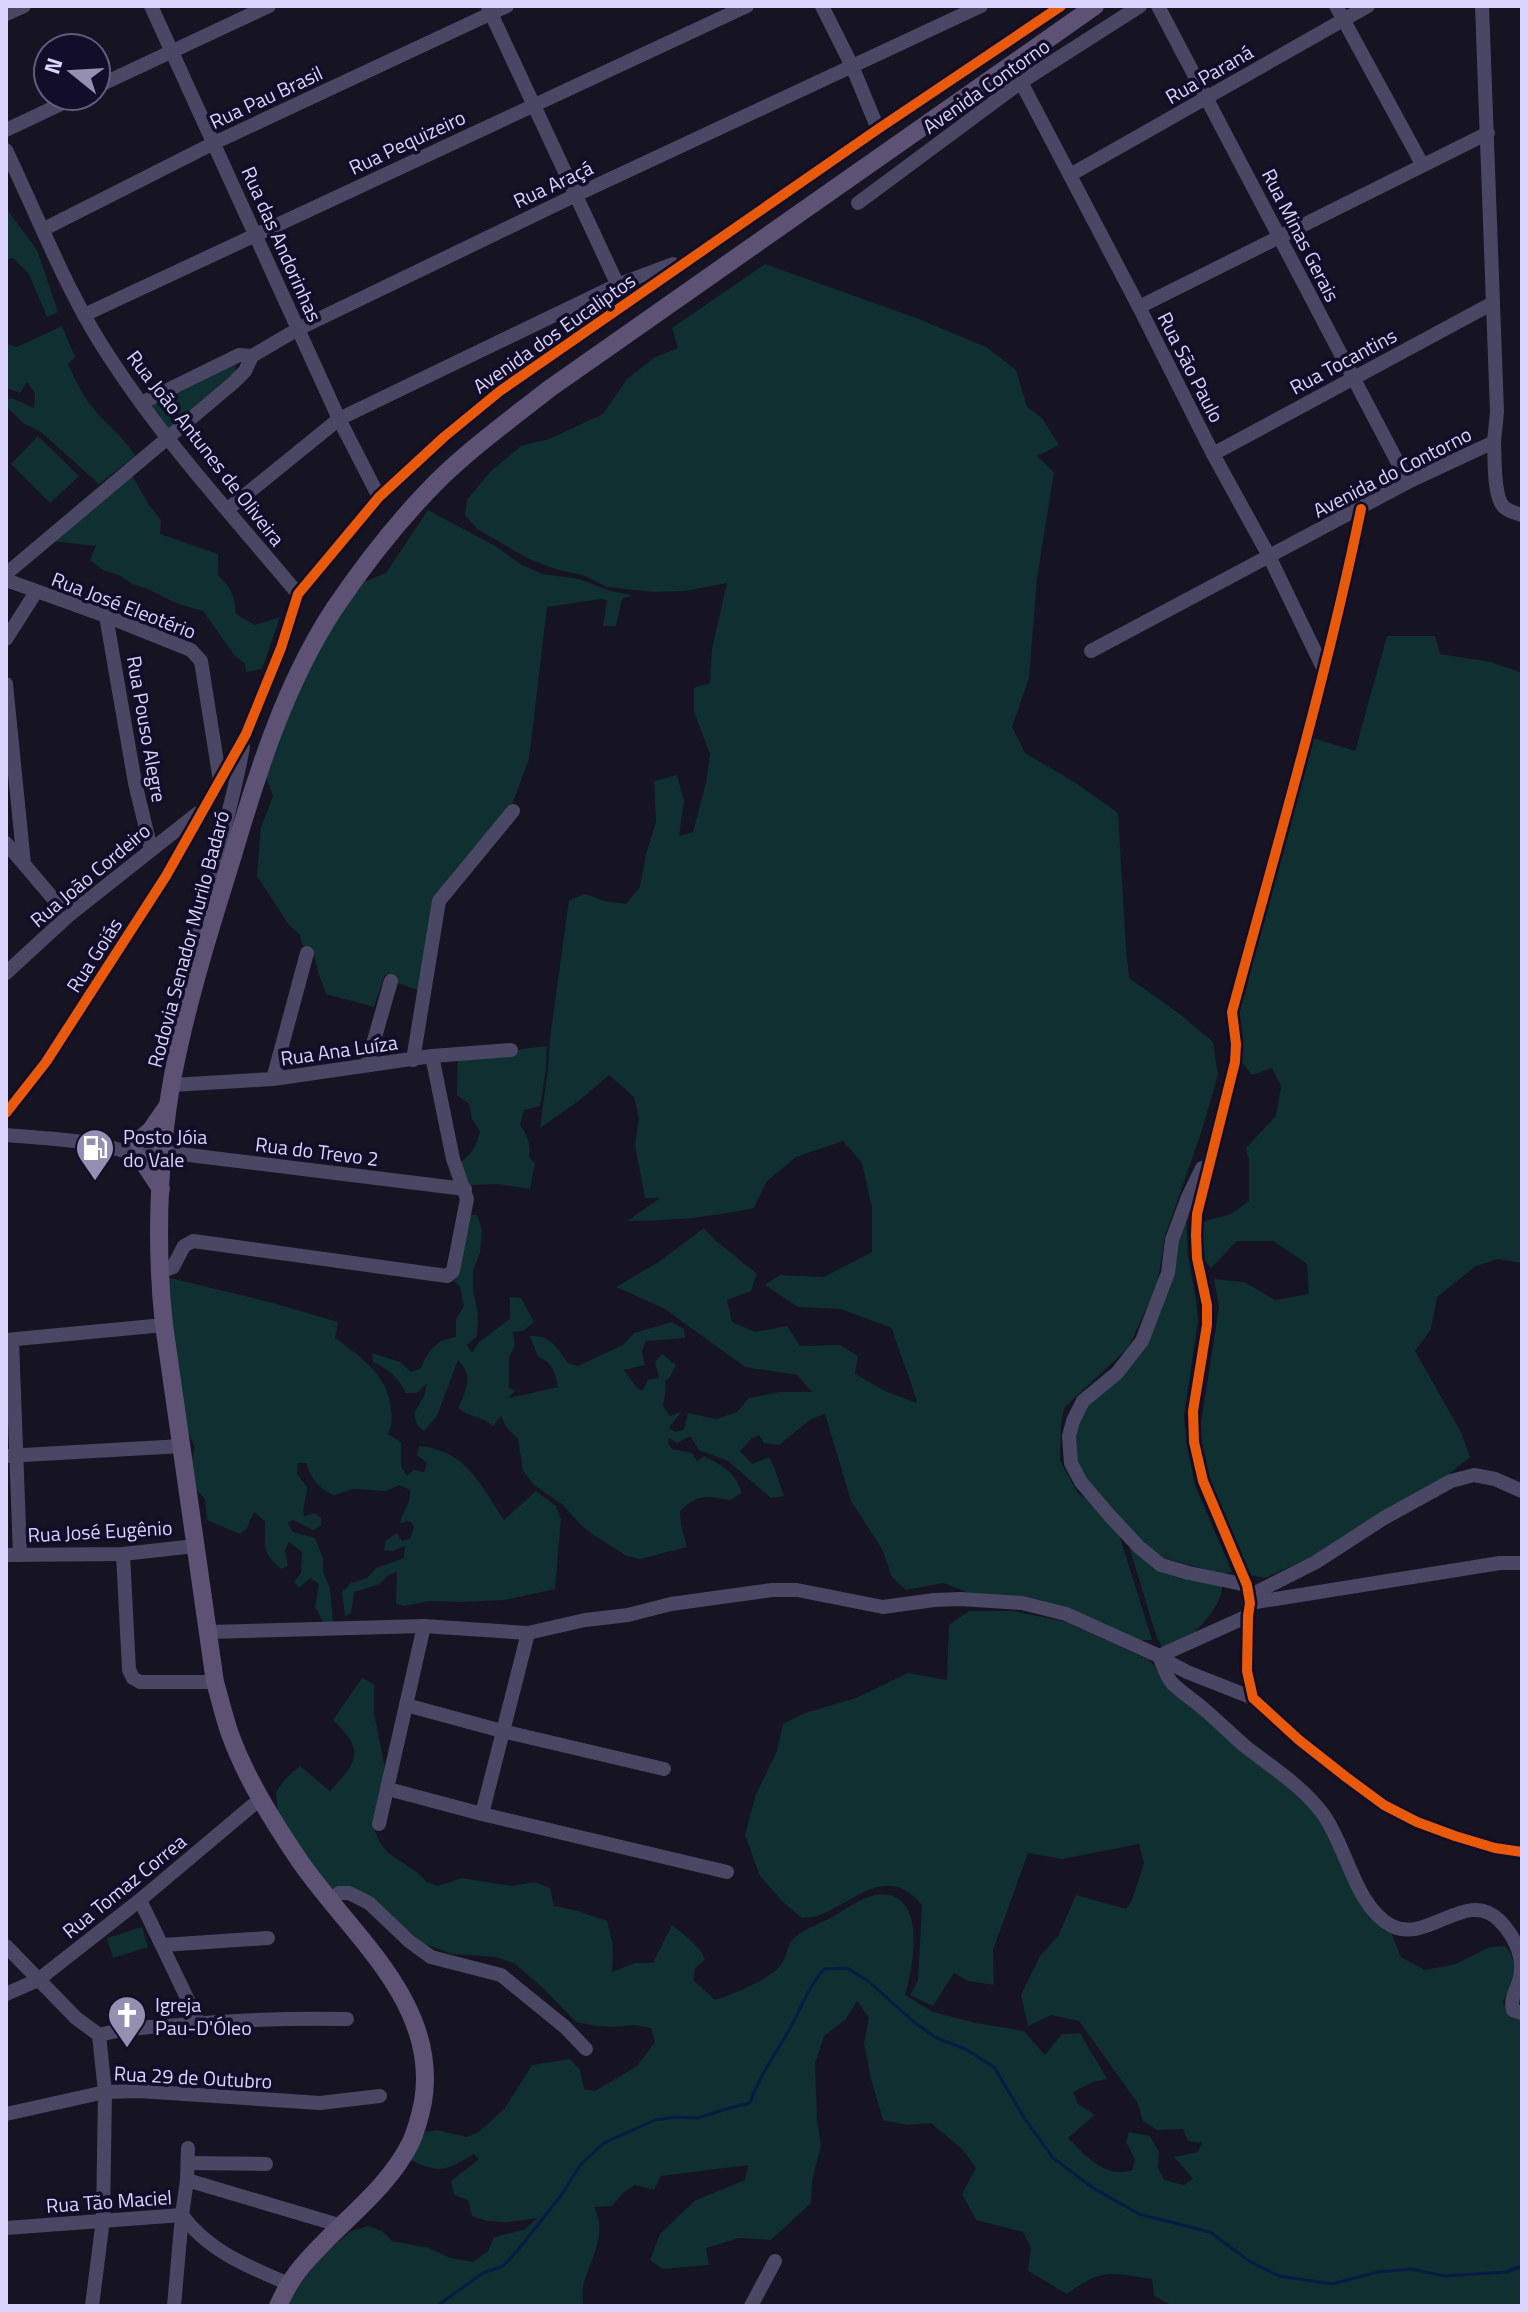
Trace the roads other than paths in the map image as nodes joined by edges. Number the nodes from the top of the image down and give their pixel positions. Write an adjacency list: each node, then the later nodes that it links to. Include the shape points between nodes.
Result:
1 (24, 6): 16 (street)
2 (151, 6): 17 (street, Rua das Andorinhas)
3 (269, 6): 17 (street)
4 (507, 6): 14 (street, Rua Pau Brasil)
5 (747, 6): 22 (street, Rua Pequizeiro)
6 (822, 6): 18 (street)
7 (981, 6): 18 (street, Rua Araçá)
8 (1061, 6): 24 (street, Avenida dos Eucaliptos)
9 (1095, 6): 77 (main road, Rodovia Senador Murilo Badaró, via 549,389 424,494 333,611 299,671 259,767)
10 (1158, 6): 21 (street, Rua Minas Gerais)
11 (1368, 6): 15 (street, Rua Paraná)
12 (1482, 6): 26 (street, Avenida do Contorno)
13 (1138, 7): 20 (street, Avenida Contorno)
14 (489, 10): 22 (street); 27 (street, Rua Pau Brasil)
15 (1340, 13): 21 (street, Rua Paraná); 29 (street)
16 (6, 14)
17 (172, 51): 19 (street); 27 (street, Rua das Andorinhas)
18 (852, 66): 24 (street); 31 (street, Rua Araçá)
19 (112, 79)
20 (1021, 82): 30 (street, Rua São Paulo); 32 (street, Avenida Contorno)
21 (1208, 98): 30 (street, Rua Paraná); 35 (street, Rua Minas Gerais)
22 (534, 104): 31 (street); 34 (street, Rua Pequizeiro)
23 (44, 112): 25 (street)
24 (878, 129): 36 (street, Avenida dos Eucaliptos)
25 (6, 130)
26 (1488, 133): 29 (street); 39 (street, Avenida do Contorno)
27 (214, 143): 33 (street, Rua Pau Brasil); 34 (street, Rua das Andorinhas)
28 (6, 150): 33 (street, Rua João Antunes de Oliveira)
29 (1422, 164): 35 (street)
30 (1070, 175): 40 (street, Rua São Paulo)
31 (576, 195): 37 (street); 42 (street, Rua Araçá)
32 (858, 203)
33 (44, 229): 41 (street, Rua João Antunes de Oliveira)
34 (254, 235): 41 (street, Rua Pequizeiro); 42 (street, Rua das Andorinhas)
35 (1280, 236): 40 (street); 44 (street, Rua Minas Gerais)
36 (696, 254): 37 (street); 38 (street, Avenida dos Eucaliptos)
37 (617, 285): 38 (street); 46 (street)
38 (626, 303): 51 (street, Avenida dos Eucaliptos, via 500,391)
39 (1493, 303): 44 (street, Rua Tocantins); 48 (street, Avenida do Contorno)
40 (1139, 307): 49 (street, Rua São Paulo)
41 (84, 315): 45 (street, Rua João Antunes de Oliveira)
42 (298, 329): 43 (street, Rua Araçá); 46 (street, Rua das Andorinhas)
43 (252, 356): 45 (street, via 239,355); 47 (street, Rua Araçá, via 233,383)
44 (1353, 379): 49 (street, Rua Tocantins); 50 (street, Rua Minas Gerais)
45 (141, 403): 47 (street, Rua João Antunes de Oliveira)
46 (339, 419): 51 (street, Rua das Andorinhas); 52 (street)
47 (169, 438): 52 (street, Rua João Antunes de Oliveira); 56 (street, Rua Araçá)
48 (1494, 442): 50 (street, Avenida do Contorno); 54 (street, via 1498,497 1502,506)
49 (1213, 454): 55 (street, Rua São Paulo)
50 (1408, 482): 53 (street, Avenida do Contorno)
51 (379, 497): 59 (street, Avenida dos Eucaliptos)
52 (228, 509): 59 (street, Rua João Antunes de Oliveira)
53 (1361, 509): 55 (street, Avenida do Contorno); 63 (street)
54 (1522, 515)
55 (1269, 556): 62 (street, Avenida do Contorno); 63 (street, Rua São Paulo)
56 (6, 574)
57 (6, 580): 58 (street, Rua José Eleotério)
58 (36, 592): 60 (street, Rua José Eleotério); 61 (street)
59 (298, 594): 65 (street, Avenida dos Eucaliptos)
60 (106, 616): 66 (street, Rua José Eleotério, via 197,655); 71 (street, Rua Pouso Alegre)
61 (6, 639)
62 (1091, 651)
63 (1324, 670): 87 (street, via 1232,1012 1236,1053)
64 (6, 684): 67 (street)
65 (246, 734): 66 (street, Avenida dos Eucaliptos); 77 (street, via 198,933)
66 (220, 781): 68 (street, Avenida dos Eucaliptos)
67 (12, 808): 72 (street)
68 (202, 810): 71 (street, Rua João Cordeiro); 85 (street, Rua Goiás, via 55,1049)
69 (513, 811): 80 (street, via 436,907)
70 (6, 843): 72 (street)
71 (151, 849): 73 (street, Rua João Cordeiro)
72 (24, 864): 73 (street)
73 (68, 916): 75 (street, Rua João Cordeiro)
74 (307, 953): 82 (street)
75 (6, 973)
76 (391, 981): 81 (street)
77 (191, 996): 83 (main road, Rodovia Senador Murilo Badaró)
78 (511, 1050): 79 (street, Rua Ana Luíza)
79 (432, 1056): 80 (street, Rua Ana Luíza); 91 (street, via 453,1159)
80 (413, 1060): 81 (street, Rua Ana Luíza)
81 (367, 1065): 82 (street, Rua Ana Luíza)
82 (273, 1079): 83 (street, Rua Ana Luíza)
83 (172, 1085): 84 (main road, Rodovia Senador Murilo Badaró)
84 (169, 1105): 88 (main road); 89 (main road, Rodovia Senador Murilo Badaró)
85 (6, 1113)
86 (6, 1135): 88 (street)
87 (1214, 1144): 102 (street, via 1197,1214 1207,1325 1193,1411 1194,1442 1203,1481); 102 (street, via 1172,1240 1168,1273 1142,1341 1117,1373 1083,1401 1073,1421 1071,1463 1081,1482 1161,1565)
88 (137, 1149): 89 (street, Rua do Trevo 2, via 153,1143); 90 (main road)
89 (164, 1152): 90 (main road, Rodovia Senador Murilo Badaró); 91 (street, Rua do Trevo 2)
90 (161, 1189): 92 (main road, Rodovia Senador Murilo Badaró)
91 (465, 1189): 92 (street, via 467,1209 453,1271 447,1276 193,1241 184,1246 173,1267)
92 (160, 1272): 93 (main road, Rodovia Senador Murilo Badaró)
93 (164, 1325): 94 (street); 95 (main road, Rodovia Senador Murilo Badaró)
94 (9, 1340): 96 (street)
95 (182, 1446): 96 (street); 98 (main road, Rodovia Senador Murilo Badaró)
96 (11, 1456): 100 (street)
97 (1522, 1491): 102 (street, via 1474,1475 1451,1481)
98 (195, 1546): 99 (street, Rua José Eugênio); 104 (main road, Rodovia Senador Murilo Badaró)
99 (123, 1554): 100 (street, Rua José Eugênio); 107 (street, via 133,1678)
100 (13, 1555)
101 (1522, 1563): 102 (street)
102 (1249, 1600): 106 (street); 108 (street, via 1247,1671)
103 (424, 1626): 104 (street); 105 (street); 109 (street)
104 (207, 1632): 107 (main road, Rodovia Senador Murilo Badaró)
105 (528, 1633): 106 (street, via 699,1600 797,1590 883,1607 947,1600 1022,1603 1066,1614); 110 (street)
106 (1159, 1656): 108 (street); 125 (street, via 1171,1682 1276,1767 1323,1814 1367,1904 1392,1926 1421,1929 1451,1914 1481,1910 1497,1918 1521,1957 1511,2003)
107 (215, 1682): 113 (main road, Rodovia Senador Murilo Badaró, via 230,1735)
108 (1253, 1698): 116 (street, via 1384,1805 1455,1836)
109 (406, 1705): 110 (street); 112 (street)
110 (502, 1731): 111 (street); 114 (street)
111 (664, 1769)
112 (388, 1789): 114 (street); 115 (street)
113 (260, 1799): 118 (main road, Rodovia Senador Murilo Badaró); 119 (street, Rua Tomaz Correa)
114 (482, 1814): 117 (street)
115 (379, 1824)
116 (1522, 1852)
117 (727, 1872)
118 (330, 1899): 129 (street, via 349,1893 369,1903 431,1957 501,1975); 137 (main road, Rodovia Senador Murilo Badaró, via 389,1975 416,2023 425,2056 425,2090 411,2142)
119 (140, 1900): 121 (street); 123 (street, Rua Tomaz Correa)
120 (268, 1938): 121 (street)
121 (163, 1945): 127 (street)
122 (6, 1946): 123 (street)
123 (38, 1980): 124 (street, Rua Tomaz Correa); 128 (street)
124 (6, 1994)
125 (1522, 2013)
126 (347, 2019): 127 (street)
127 (199, 2023): 128 (street)
128 (99, 2035): 130 (street)
129 (586, 2049)
130 (105, 2092): 131 (street, Rua 29 de Outubro, via 320,2103); 132 (street, Rua 29 de Outubro); 136 (street)
131 (380, 2096)
132 (6, 2114)
133 (266, 2164): 134 (street, via 188,2156)
134 (187, 2180): 135 (street); 137 (street)
135 (182, 2215): 136 (street, Rua Tão Maciel); 140 (street, Rua Tão Maciel, via 222,2252); 142 (street)
136 (103, 2219): 138 (street, Rua Tão Maciel); 141 (street)
137 (342, 2226): 140 (main road, Rodovia Senador Murilo Badaró)
138 (6, 2228)
139 (775, 2261): 144 (street)
140 (289, 2284): 143 (main road, Rodovia Senador Murilo Badaró)
141 (92, 2306)
142 (174, 2306)
143 (278, 2306)
144 (751, 2306)

